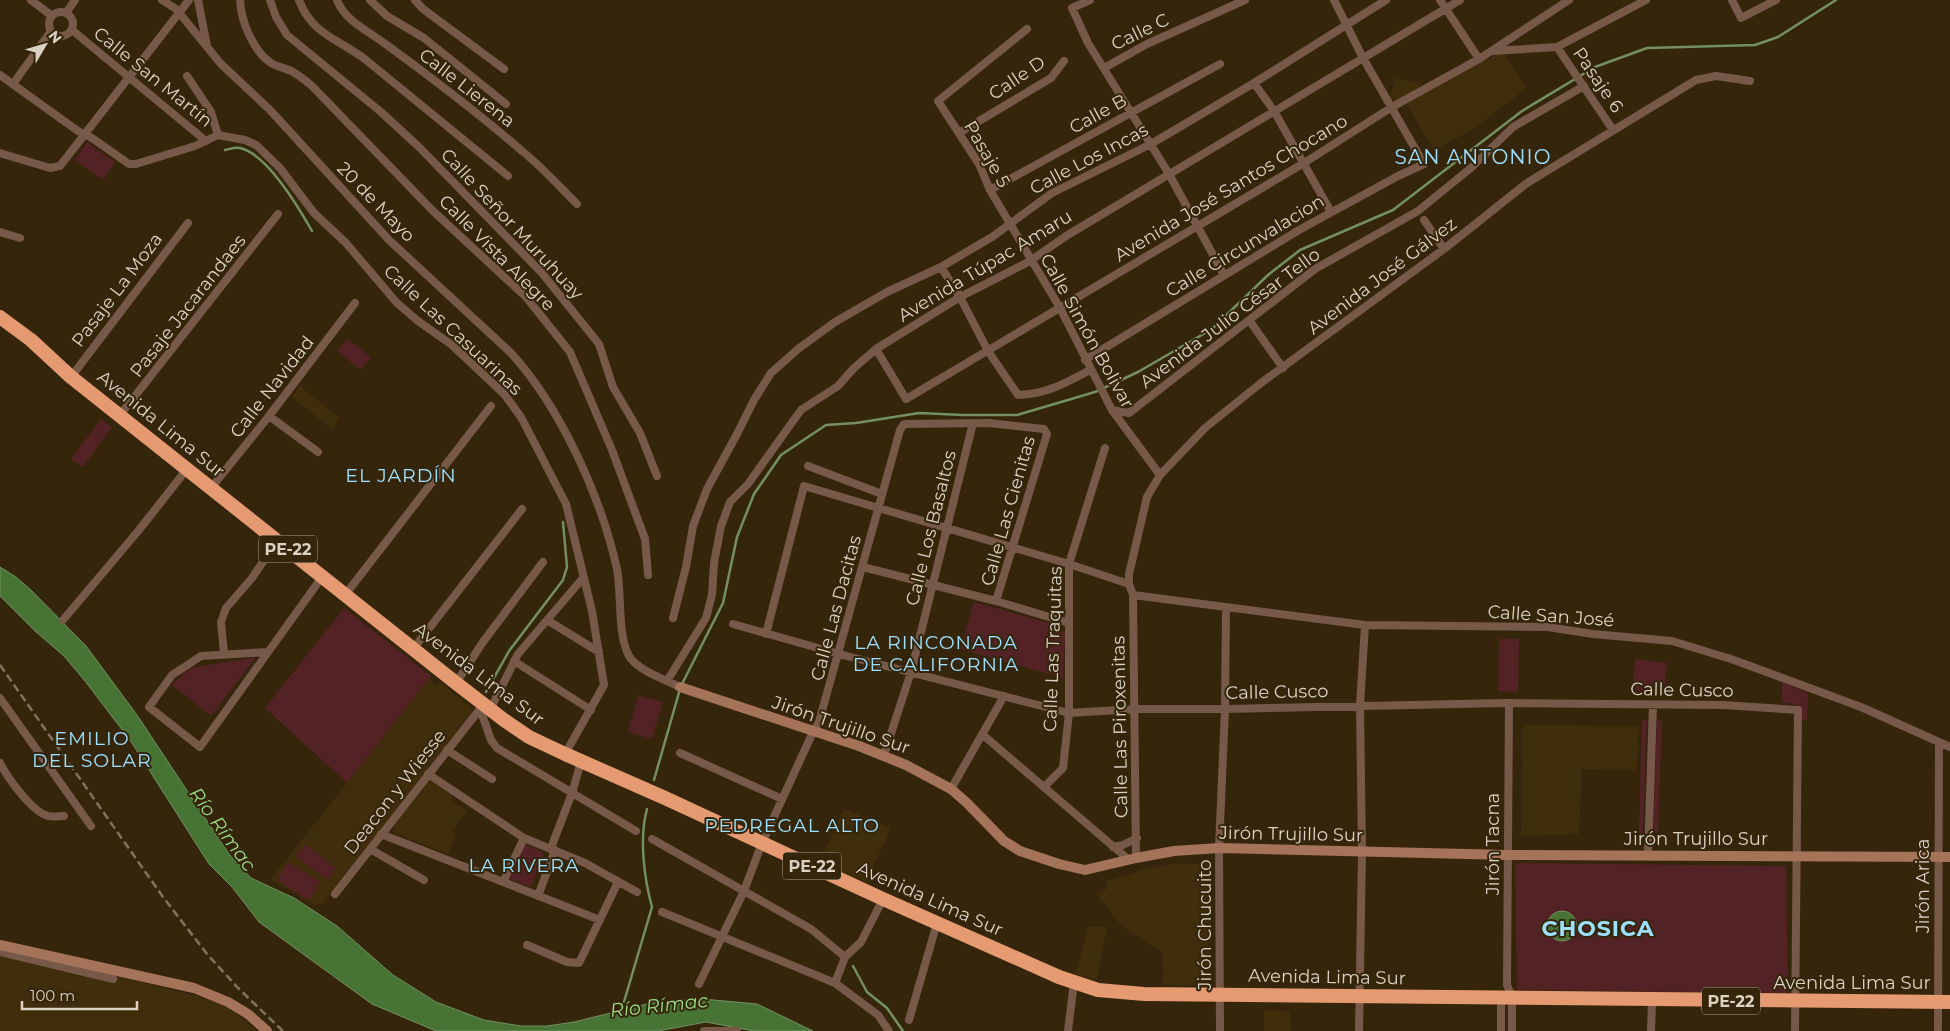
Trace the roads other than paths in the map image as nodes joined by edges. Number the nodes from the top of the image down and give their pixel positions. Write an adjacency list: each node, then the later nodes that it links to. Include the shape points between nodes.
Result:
1 (31, 0): 25 (street)
2 (75, 0): 23 (street)
3 (162, 0): 24 (street, 20 de Mayo)
4 (189, 0): 24 (street)
5 (198, 0): 31 (street)
6 (240, 0): 109 (street, Calle Vista Alegre, via 251,36 269,62 293,72 312,86 432,210 526,297 570,352 612,450 645,539)
7 (270, 0): 98 (street, Calle Señor Muruhuay, via 286,35 419,147 542,274 599,344 613,387 640,433)
8 (299, 0): 60 (street, via 308,19 318,29 366,60)
9 (337, 0): 62 (street, Calle Lierena, via 348,17 488,122)
10 (370, 0): 46 (street, via 388,16 424,38)
11 (415, 0): 38 (street)
12 (1090, 0): 37 (street, via 1072,8)
13 (1245, 0): 37 (street, Calle C, via 1147,44)
14 (1334, 0): 26 (street)
15 (1386, 0): 26 (street, Calle Los Incas)
16 (1440, 0): 22 (street)
17 (1460, 0): 22 (street, Avenida Túpac Amaru)
18 (1569, 0): 32 (street, Avenida José Santos Chocano)
19 (1646, 0): 30 (street)
20 (1732, 0): 21 (street, via 1741,18)
21 (1776, 0)
22 (1445, 9): 33 (street, Avenida Túpac Amaru); 34 (street)
23 (66, 13): 25 (street); 28 (street, via 72,20)
24 (179, 13): 31 (street, 20 de Mayo); 41 (street)
25 (52, 16): 29 (street)
26 (1347, 24): 33 (street); 43 (street, Calle Los Incas)
27 (1027, 29): 51 (street, Pasaje 5, via 938,101)
28 (72, 30): 29 (street, via 60,36); 41 (street, Calle San Martín)
29 (51, 31): 44 (street)
30 (1557, 47): 32 (street); 45 (street, Pasaje 6)
31 (209, 50): 132 (street, 20 de Mayo, via 270,110 390,240 527,370 552,409 594,495 617,570 629,656)
32 (1492, 51): 34 (street, Avenida José Santos Chocano)
33 (1363, 58): 47 (street); 48 (street, Avenida Túpac Amaru)
34 (1479, 59): 47 (street, Avenida José Santos Chocano)
35 (1064, 61): 51 (street, Calle D, via 1051,78)
36 (1220, 64): 49 (street, Calle B)
37 (1104, 68): 49 (street)
38 (504, 69)
39 (0, 75): 44 (street)
40 (187, 76): 53 (street, via 211,112)
41 (129, 77): 52 (street); 55 (street, Calle San Martín)
42 (1750, 81): 50 (street, Avenida José Gálvez, via 1716,76 1696,80)
43 (1254, 83): 48 (street); 56 (street, Calle Los Incas)
44 (13, 84): 52 (street)
45 (1584, 86): 50 (street, Pasaje 6); 79 (street, Avenida Julio César Tello, via 1513,127 1418,212 1315,269)
46 (506, 104)
47 (1392, 107): 58 (street, Avenida José Santos Chocano); 63 (street, Calle Circunvalacion, via 1424,164)
48 (1274, 111): 58 (street); 59 (street, Avenida Túpac Amaru)
49 (1132, 112): 56 (street); 61 (street, Calle B)
50 (1613, 130): 71 (street, Avenida José Gálvez, via 1544,171)
51 (959, 133): 61 (street, Pasaje 5, via 979,164)
52 (85, 134): 55 (street, via 131,164); 57 (street, via 57,168)
53 (218, 135): 54 (street, Calle San Martín); 55 (street, Calle San Martín)
54 (245, 140): 111 (street, Calle Las Casuarinas, via 256,145 280,168 314,213 346,243 397,303 452,345 504,394 521,418 566,504)
55 (206, 141)
56 (1151, 144): 59 (street); 67 (street, Calle Los Incas, via 1052,193)
57 (0, 154)
58 (1304, 163): 63 (street); 68 (street, Avenida José Santos Chocano)
59 (1169, 174): 68 (street); 72 (street, Avenida Túpac Amaru)
60 (508, 176)
61 (990, 190): 67 (street, Pasaje 5)
62 (578, 204)
63 (1331, 212): 74 (street, Calle Circunvalacion)
64 (278, 214): 90 (street, Pasaje Jacarandaes)
65 (1424, 220): 71 (street)
66 (188, 222): 87 (street, Pasaje La Moza)
67 (1010, 222): 72 (street, Calle Simón Bolivar); 73 (street, Calle Los Incas)
68 (1198, 226): 74 (street); 77 (street, Avenida José Santos Chocano)
69 (0, 232): 70 (street)
70 (20, 238)
71 (1444, 248): 85 (street, Avenida José Gálvez)
72 (1030, 260): 75 (street, Avenida Túpac Amaru); 77 (street, Calle Simón Bolivar)
73 (941, 267): 75 (street); 118 (street, Calle Los Incas, via 887,292 835,322 771,373 707,489 693,526)
74 (1224, 275): 84 (street, Calle Circunvalacion)
75 (960, 297): 81 (street, Avenida Túpac Amaru); 82 (street)
76 (355, 303): 91 (street, Calle Navidad)
77 (1060, 308): 82 (street, Avenida José Santos Chocano); 84 (street, Calle Simón Bolivar)
78 (0, 317): 83 (highway, Avenida Lima Sur / PE-22, via 32,340)
79 (1249, 320): 85 (street); 89 (street, Avenida Julio César Tello, via 1129,413)
80 (0, 325): 83 (highway, Avenida Lima Sur / PE-22, via 28,347)
81 (876, 349): 82 (street, Avenida José Santos Chocano, via 906,399); 132 (street, Avenida Túpac Amaru, via 838,386 800,410 748,484 730,502 721,526 706,618)
82 (988, 351): 86 (street, via 1018,395 1035,395)
83 (49, 358): 87 (highway, Avenida Lima Sur / PE-22)
84 (1085, 360): 86 (street, Calle Simón Bolivar)
85 (1283, 368): 97 (street, Avenida José Gálvez, via 1206,428)
86 (1090, 370): 89 (street, Calle Simón Bolivar)
87 (71, 377): 90 (highway, Avenida Lima Sur / PE-22)
88 (491, 406): 114 (street)
89 (1112, 410): 97 (street, Calle Simón Bolivar)
90 (120, 415): 96 (highway, Avenida Lima Sur / PE-22)
91 (269, 416): 94 (street); 99 (street, Calle Navidad)
92 (972, 423): 100 (street, Calle Las Dacitas, via 904,424); 103 (street, Calle Los Basaltos); 105 (street, Calle Las Cienitas, via 1044,429 1047,434)
93 (1104, 448): 107 (street, Calle Las Traquitas)
94 (318, 452)
95 (808, 466): 100 (street)
96 (187, 469): 99 (highway, Avenida Lima Sur / PE-22); 119 (street)
97 (1160, 475): 113 (street, Avenida José Gálvez, via 1147,497)
98 (657, 476)
99 (211, 488): 104 (highway, Avenida Lima Sur / PE-22)
100 (882, 494): 102 (street, Calle Las Dacitas)
101 (522, 509): 125 (street)
102 (878, 509): 103 (street); 108 (street, Calle Las Dacitas); 124 (street, via 804,486)
103 (947, 528): 105 (street); 112 (street, Calle Los Basaltos)
104 (278, 541): 110 (highway, Avenida Lima Sur / PE-22); 128 (street, via 226,608 220,622)
105 (1013, 548): 107 (street); 116 (street, Calle Las Cienitas)
106 (543, 562): 133 (street)
107 (1069, 564): 113 (street); 121 (street, Calle Las Traquitas)
108 (863, 567): 112 (street); 129 (street, Calle Las Dacitas)
109 (648, 575)
110 (322, 577): 114 (highway, Avenida Lima Sur / PE-22); 126 (street)
111 (583, 578): 120 (street); 127 (street, Calle Las Casuarinas)
112 (932, 584): 116 (street); 131 (street, Calle Los Basaltos)
113 (1129, 584): 115 (street, Avenida José Gálvez)
114 (345, 595): 125 (highway, Avenida Lima Sur / PE-22)
115 (1133, 595): 117 (street, Calle San José); 140 (street, Calle Las Piroxenitas)
116 (996, 601): 121 (street)
117 (1226, 608): 123 (street, Calle San José); 142 (street, Jirón Chucuito)
118 (673, 618)
119 (63, 620)
120 (547, 620): 127 (street); 130 (street)
121 (1069, 623): 144 (street, Calle Las Traquitas)
122 (732, 624): 124 (street, Calle Cusco)
123 (1365, 625): 138 (street); 147 (street, Calle San José, via 1547,627 1672,641 1824,693)
124 (766, 634): 129 (street, Calle Cusco)
125 (413, 649): 133 (highway, Avenida Lima Sur / PE-22)
126 (267, 652): 128 (street); 128 (street, via 200,747 149,707 172,675 201,656)
127 (599, 652): 143 (street, Calle Las Casuarinas, via 604,685)
128 (224, 654)
129 (839, 654): 131 (street, Calle Cusco); 145 (street, Calle Las Dacitas, via 820,722)
130 (514, 661): 141 (street); 143 (street)
131 (911, 672): 135 (street, Calle Cusco); 152 (street, Calle Los Basaltos)
132 (668, 681): 134 (street, 20 de Mayo)
133 (456, 683): 141 (highway, Avenida Lima Sur / PE-22)
134 (680, 687): 145 (street, Jirón Trujillo Sur)
135 (1004, 696): 144 (street, Calle Cusco); 146 (street)
136 (0, 698): 162 (street)
137 (1509, 703): 138 (street, Calle Cusco); 139 (street, Calle Cusco); 174 (street, Jirón Tacna)
138 (1360, 705): 142 (street, Calle Cusco); 173 (street)
139 (1653, 705): 175 (street); 176 (street, Calle Cusco, via 1798,710)
140 (1135, 708): 142 (street, Calle Cusco); 144 (street, Calle Cusco); 166 (street, Calle Las Piroxenitas)
141 (485, 709): 149 (street, Deacon y Wiesse); 151 (highway, Avenida Lima Sur / PE-22, via 529,737); 159 (street, via 491,740 497,748)
142 (1225, 709): 171 (street, Jirón Chucuito)
143 (591, 710): 151 (street, Calle Las Casuarinas)
144 (1069, 713): 157 (street, Calle Las Traquitas, via 1063,768)
145 (813, 732): 152 (street, Jirón Trujillo Sur); 160 (street, Calle Las Dacitas)
146 (983, 735): 157 (street); 158 (street)
147 (1939, 742): 148 (street, Calle San José); 177 (street, Jirón Arica)
148 (1950, 746)
149 (447, 750): 155 (street, Deacon y Wiesse); 156 (street)
150 (680, 753): 160 (street)
151 (564, 754): 154 (highway, Avenida Lima Sur / PE-22)
152 (884, 755): 158 (street, Jirón Trujillo Sur)
153 (0, 762): 161 (street, via 10,780 34,807 47,816)
154 (581, 762): 159 (street); 168 (highway, Avenida Lima Sur / PE-22)
155 (428, 774): 164 (street, Deacon y Wiesse); 165 (street)
156 (492, 779)
157 (1044, 787): 169 (street)
158 (951, 789): 179 (street, Jirón Trujillo Sur, via 998,836 1020,851 1085,870)
159 (572, 793): 163 (street); 172 (street)
160 (782, 799): 168 (street, Calle Las Dacitas)
161 (64, 816)
162 (91, 826)
163 (636, 831)
164 (381, 834): 170 (street, Deacon y Wiesse); 181 (street)
165 (524, 838): 172 (street); 181 (street)
166 (1137, 838): 169 (street); 179 (street, Calle Las Piroxenitas)
167 (652, 839): 183 (street)
168 (762, 843): 183 (street, Calle Las Dacitas); 187 (highway, Avenida Lima Sur / PE-22)
169 (1113, 846): 179 (street)
170 (370, 848): 180 (street); 185 (street, Deacon y Wiesse)
171 (1219, 848): 173 (street, Jirón Trujillo Sur); 179 (street, Jirón Trujillo Sur, via 1174,851); 201 (street, Jirón Chucuito)
172 (553, 849): 182 (street, via 585,862); 186 (street)
173 (1362, 852): 174 (street, Jirón Trujillo Sur); 202 (street)
174 (1508, 855): 175 (street, Jirón Trujillo Sur); 200 (street, Jirón Tacna)
175 (1648, 855): 176 (street, Jirón Trujillo Sur)
176 (1796, 856): 177 (street, Jirón Trujillo Sur); 204 (street)
177 (1938, 857): 178 (street, Jirón Trujillo Sur); 205 (street, Jirón Arica)
178 (1950, 857)
179 (1132, 859)
180 (424, 880)
181 (503, 882): 186 (street)
182 (618, 882): 184 (street); 189 (street)
183 (744, 891): 191 (street, Calle Las Dacitas); 195 (street, via 811,929)
184 (637, 892)
185 (335, 894)
186 (538, 896): 189 (street)
187 (882, 898): 190 (highway, Avenida Lima Sur / PE-22); 195 (street, via 861,942)
188 (662, 912): 191 (street)
189 (600, 920): 193 (street, via 579,963 567,962)
190 (937, 923): 197 (highway, Avenida Lima Sur / PE-22); 206 (street)
191 (722, 936): 198 (street); 199 (street, Calle Las Dacitas)
192 (0, 945): 207 (street, via 194,988 228,1002)
193 (526, 945)
194 (0, 952): 196 (street)
195 (845, 957): 198 (street)
196 (113, 979)
197 (1074, 982): 201 (highway, Avenida Lima Sur / PE-22, via 1098,990); 211 (street)
198 (835, 983): 210 (street, via 878,1014)
199 (699, 984)
200 (1507, 993): 202 (highway, Avenida Lima Sur / PE-22); 203 (highway, Avenida Lima Sur / PE-22); 214 (street, Jirón Tacna); 215 (street, Jirón Tacna)
201 (1220, 995): 202 (highway, Avenida Lima Sur / PE-22); 212 (street, Jirón Chucuito)
202 (1360, 997): 213 (street)
203 (1652, 1000): 204 (highway, Avenida Lima Sur / PE-22); 216 (street)
204 (1795, 1001): 205 (highway, Avenida Lima Sur / PE-22); 217 (street)
205 (1944, 1002): 218 (street, Jirón Arica)
206 (909, 1020)
207 (267, 1031)
208 (705, 1031): 209 (street)
209 (737, 1031)
210 (889, 1031)
211 (1068, 1031)
212 (1220, 1031)
213 (1360, 1031)
214 (1501, 1031)
215 (1512, 1031)
216 (1651, 1031)
217 (1795, 1031)
218 (1938, 1031)

